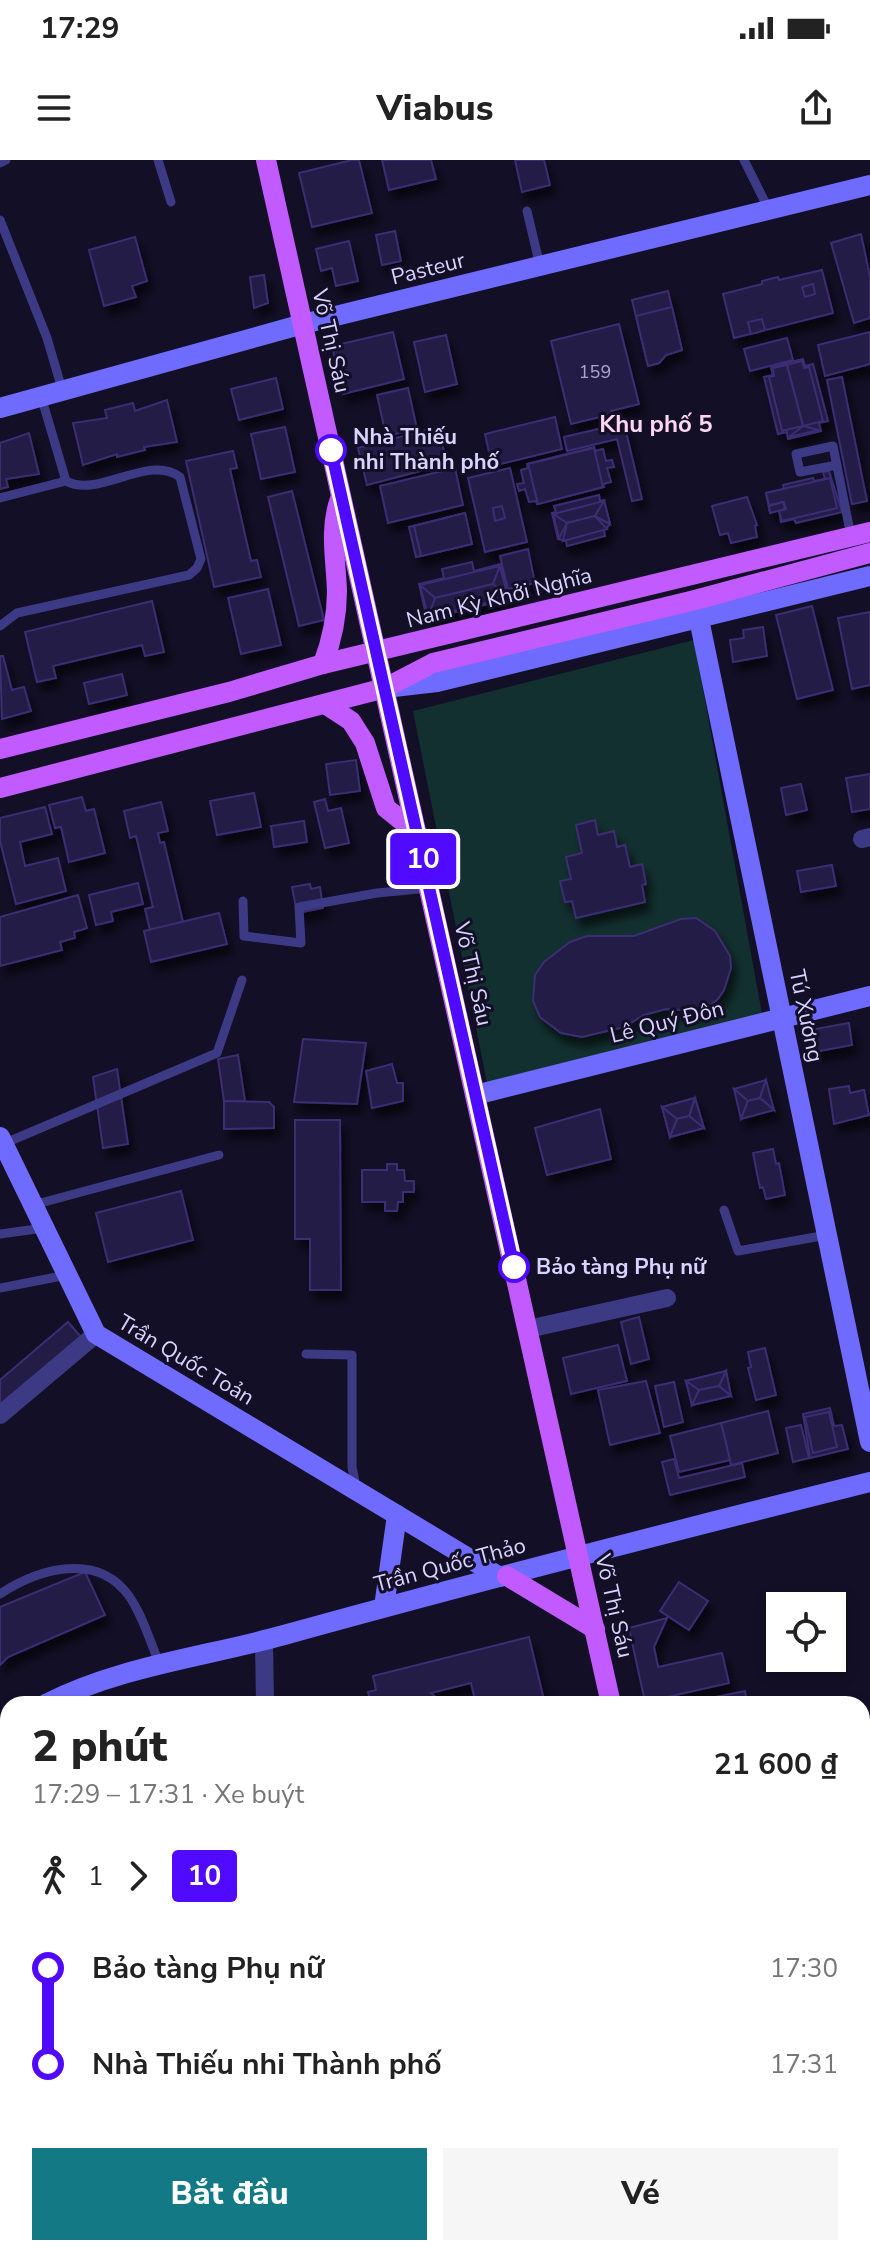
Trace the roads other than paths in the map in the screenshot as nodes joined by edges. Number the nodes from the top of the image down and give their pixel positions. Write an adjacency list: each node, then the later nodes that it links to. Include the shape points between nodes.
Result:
1 (6, 160): 5 (lane)
2 (158, 160): 7 (lane)
3 (266, 160): 12 (main road, Võ Thị Sáu)
4 (744, 160): 8 (lane)
5 (0, 163)
6 (870, 185): 8 (street, Pasteur)
7 (171, 202)
8 (769, 210): 11 (street, Pasteur)
9 (527, 211): 11 (lane)
10 (0, 220): 13 (lane)
11 (540, 266): 12 (street, Pasteur)
12 (303, 324): 13 (street, Pasteur); 18 (main road, Võ Thị Sáu)
13 (62, 389): 14 (street, Pasteur)
14 (41, 396): 15 (street, Pasteur); 17 (lane)
15 (0, 408)
16 (837, 465): 16 (lane, via 833,446 796,454 800,472); 20 (lane)
17 (66, 481): 19 (lane); 24 (lane, via 74,485 170,470 180,477 195,529 201,559 197,568 189,575 17,613)
18 (341, 495): 25 (main road, Võ Thị Sáu); 26 (main road, via 334,515 334,635)
19 (0, 498)
20 (861, 534): 25 (main road, Nam Kỳ Khởi Nghĩa)
21 (870, 553): 23 (main road)
22 (870, 576): 23 (street)
23 (698, 609): 27 (main road, via 433,663); 36 (street, Tú Xương)
24 (0, 626)
25 (376, 652): 26 (main road, Nam Kỳ Khởi Nghĩa); 27 (main road, Võ Thị Sáu)
26 (323, 664): 29 (main road, Nam Kỳ Khởi Nghĩa)
27 (385, 688): 28 (main road); 31 (main road, Võ Thị Sáu)
28 (325, 704): 30 (main road); 31 (main road, via 351,721 365,743 386,808)
29 (0, 749)
30 (0, 788)
31 (417, 833): 32 (main road, Võ Thị Sáu)
32 (430, 888): 33 (lane, via 299,907 301,943 244,936); 37 (main road, Võ Thị Sáu)
33 (243, 901)
34 (242, 980): 38 (lane, via 217,1053)
35 (870, 996): 36 (street, Lê Quý Đôn)
36 (782, 1018): 37 (street, Lê Quý Đôn); 44 (street, Tú Xương)
37 (475, 1095): 48 (main road, Võ Thị Sáu)
38 (2, 1141): 40 (street, Trần Quốc Toản)
39 (219, 1155): 40 (lane)
40 (33, 1205): 42 (street, Trần Quốc Toản)
41 (724, 1210): 44 (lane, via 738,1251)
42 (44, 1228): 43 (lane); 45 (street, Trần Quốc Toản)
43 (0, 1234)
44 (827, 1235): 52 (street, Tú Xương)
45 (68, 1275): 46 (lane); 49 (street, Trần Quốc Toản)
46 (0, 1288)
47 (667, 1298): 48 (street)
48 (528, 1329): 56 (main road, Võ Thị Sáu)
49 (96, 1334): 51 (street); 54 (street, Trần Quốc Toản)
50 (306, 1354): 54 (lane, via 352,1355)
51 (0, 1415)
52 (870, 1442)
53 (870, 1482): 56 (street, Trần Quốc Thảo)
54 (356, 1491): 55 (street, Trần Quốc Toản)
55 (397, 1515): 57 (street, Trần Quốc Toản); 59 (street)
56 (578, 1555): 57 (street, Trần Quốc Thảo); 60 (main road, Võ Thị Sáu)
57 (503, 1576): 59 (street, Trần Quốc Thảo); 60 (main road)
58 (0, 1594): 62 (lane, via 55,1569 96,1569 128,1596)
59 (384, 1607): 61 (street, Trần Quốc Thảo)
60 (595, 1629): 65 (main road, Võ Thị Sáu)
61 (264, 1641): 62 (street, Trần Quốc Thảo); 64 (street)
62 (160, 1665): 63 (street, Trần Quốc Thảo)
63 (65, 1696)
64 (265, 1696)
65 (609, 1696)

